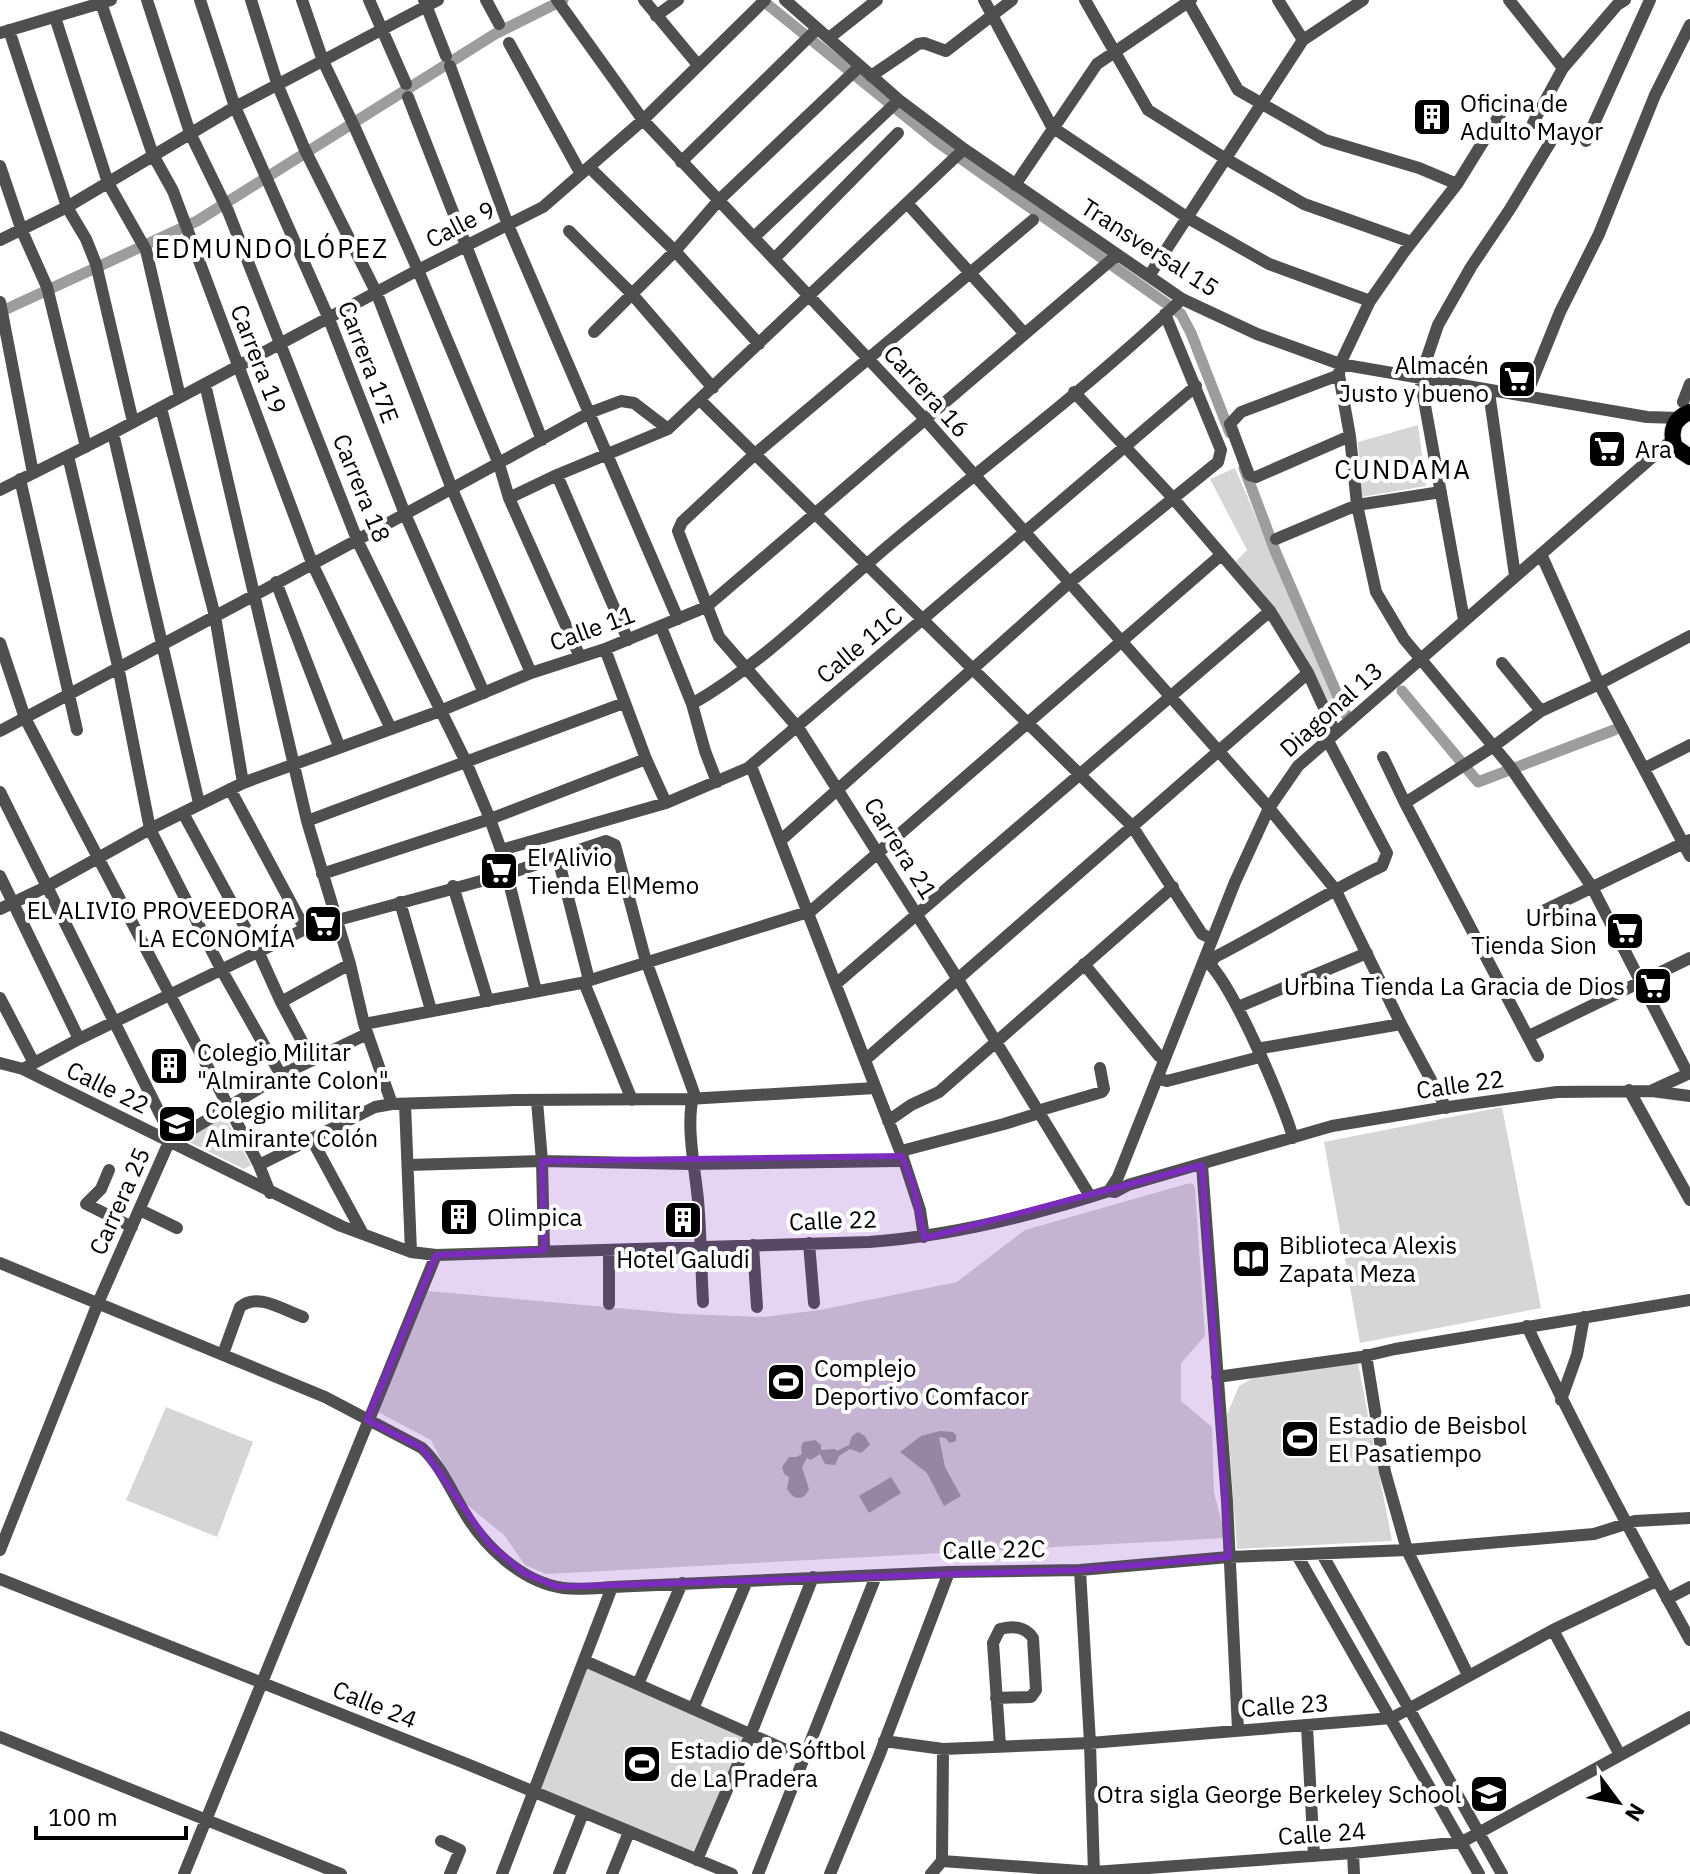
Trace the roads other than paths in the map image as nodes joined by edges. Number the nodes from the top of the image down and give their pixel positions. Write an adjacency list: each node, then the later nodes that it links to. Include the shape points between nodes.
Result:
1 (147, 0): 50 (street, Carrera 18)
2 (200, 0): 46 (street, Carrera 17E)
3 (251, 0): 42 (street)
4 (302, 0): 37 (street)
5 (369, 0): 31 (street)
6 (486, 0): 28 (street)
7 (644, 0): 26 (street)
8 (678, 0): 26 (street)
9 (785, 0): 32 (street, Transversal 15)
10 (877, 0): 33 (street)
11 (984, 0): 25 (street)
12 (1012, 0): 25 (street)
13 (1085, 0): 36 (street)
14 (1278, 0): 34 (street)
15 (1363, 0): 34 (street)
16 (1509, 0): 39 (street)
17 (1650, 0): 53 (street)
18 (104, 1): 24 (street); 55 (street, Carrera 19)
19 (1189, 1): 36 (street); 43 (street, via 1233,84)
20 (429, 2): 31 (street); 68 (street)
21 (1618, 2): 39 (street)
22 (762, 4): 38 (street, Calle 9)
23 (560, 5): 47 (street, Carrera 16)
24 (72, 6): 27 (street)
25 (993, 13): 41 (street, via 946,51 918,44); 49 (street)
26 (656, 16): 38 (street)
27 (55, 17): 30 (street); 60 (street)
28 (499, 24)
29 (1690, 25): 102 (street)
30 (5, 32): 65 (street)
31 (381, 32): 37 (street); 74 (street)
32 (810, 35): 33 (street, Transversal 15); 57 (street)
33 (829, 38): 40 (street, Transversal 15)
34 (1303, 40): 43 (street)
35 (509, 43): 59 (street)
36 (1114, 51): 49 (street, via 1097,64); 56 (street, via 1148,110)
37 (323, 61): 42 (street); 78 (street)
38 (698, 65): 47 (street, Calle 9)
39 (1563, 68): 48 (street)
40 (855, 71): 41 (street, Transversal 15); 63 (street)
41 (871, 76): 45 (street, Transversal 15)
42 (278, 86): 46 (street); 81 (street)
43 (1263, 103): 56 (street); 61 (street, via 1325,140)
44 (1507, 103): 61 (street)
45 (895, 104): 54 (street, Transversal 15); 71 (street)
46 (235, 107): 50 (street); 87 (street, Carrera 17E)
47 (643, 120): 57 (street, Carrera 16); 59 (street, Calle 9)
48 (1533, 123)
49 (1052, 127): 62 (street); 66 (street)
50 (190, 133): 55 (street); 90 (street, Carrera 18)
51 (898, 133): 76 (street)
52 (1556, 133): 95 (street, via 1438,325)
53 (1586, 141)
54 (960, 154): 62 (street, Transversal 15); 64 (street)
55 (153, 155): 60 (street); 93 (street, Carrera 19, via 173,191)
56 (1226, 159): 66 (street); 73 (street, via 1304,204)
57 (681, 162): 63 (street, Carrera 16)
58 (0, 166): 69 (street)
59 (585, 170): 68 (street, Calle 9, via 543,207); 75 (street)
60 (108, 183): 65 (street); 103 (street, via 144,245)
61 (1457, 184): 73 (street)
62 (1015, 185): 77 (street, Transversal 15)
63 (719, 200): 71 (street, Carrera 16); 75 (street)
64 (907, 203): 79 (street); 83 (street)
65 (67, 207): 69 (street); 109 (street, via 97,268)
66 (1188, 218): 80 (street); 84 (street, via 1269,264)
67 (1033, 220): 79 (street)
68 (508, 225): 74 (street, Calle 9); 106 (street)
69 (22, 231): 72 (street); 115 (street, via 48,290)
70 (569, 231): 82 (street)
71 (754, 237): 76 (street, Carrera 16)
72 (0, 240)
73 (1411, 242): 84 (street)
74 (466, 245): 78 (street, Calle 9); 113 (street)
75 (675, 251): 82 (street); 91 (street)
76 (775, 258): 83 (street, Carrera 16)
77 (1110, 261): 80 (street, Transversal 15); 89 (street, Calle 11)
78 (418, 270): 81 (street, Calle 9); 120 (street)
79 (971, 273): 89 (street); 92 (street)
80 (1149, 276): 86 (street, Transversal 15)
81 (377, 294): 87 (street, Calle 9); 124 (street)
82 (632, 294): 88 (street); 99 (street)
83 (809, 296): 91 (street); 92 (street, Carrera 16)
84 (1370, 301): 94 (street)
85 (1, 307): 123 (street)
86 (1173, 307): 94 (street, Transversal 15, via 1257,334); 98 (street); 100 (street)
87 (329, 319): 90 (street, Calle 9); 131 (street, Carrera 17E)
88 (594, 332)
89 (1024, 333): 107 (street, Calle 11)
90 (281, 343): 93 (street, Calle 9); 134 (street, Carrera 18)
91 (759, 344): 99 (street)
92 (869, 358): 107 (street, Carrera 16); 117 (street)
93 (238, 366): 96 (street, Calle 9); 137 (street, Carrera 19)
94 (1339, 370): 95 (street, Transversal 15); 112 (street); 112 (street, via 1241,412 1230,424 1249,475 1256,477)
95 (1420, 378): 101 (street, Transversal 15); 126 (street)
96 (205, 384): 103 (street, Calle 9); 142 (street)
97 (1690, 384): 108 (street)
98 (1196, 386): 114 (street, Calle 11C); 127 (street, via 1220,456)
99 (713, 388): 104 (street)
100 (1074, 392): 114 (street); 122 (street)
101 (1489, 392): 102 (street, Transversal 15); 139 (street)
102 (1526, 396): 108 (street, Transversal 15)
103 (180, 397): 105 (street, Calle 9)
104 (700, 400): 110 (street); 117 (street)
105 (161, 408): 109 (street, Calle 9); 145 (street)
106 (589, 413): 110 (street, via 627,400); 113 (street); 116 (street)
107 (924, 418): 122 (street, Carrera 16); 130 (street, Calle 11)
108 (1679, 420): 119 (main road, via 1680,452); 135 (street, Diagonal 13)
109 (133, 422): 111 (street, Calle 9)
110 (668, 429): 116 (street)
111 (113, 433): 115 (street, Calle 9); 154 (street)
112 (1350, 436): 129 (street)
113 (542, 440): 120 (street)
114 (1126, 446): 127 (street); 132 (street, Calle 11C)
115 (86, 447): 118 (street, Calle 9)
116 (607, 453): 121 (street); 146 (street)
117 (755, 454): 130 (street); 143 (street, Carrera 21, via 678,527)
118 (68, 456): 123 (street, Calle 9); 159 (street)
119 (1690, 457)
120 (499, 464): 124 (street); 128 (street)
121 (557, 475): 128 (street); 151 (street)
122 (973, 475): 132 (street, Carrera 16); 138 (street)
123 (26, 476): 125 (street, Calle 9); 165 (street)
124 (452, 489): 131 (street); 162 (street)
125 (0, 490)
126 (1441, 492): 129 (street); 148 (street)
127 (1172, 497): 136 (street); 141 (street)
128 (509, 498): 156 (street)
129 (1357, 505): 133 (street); 157 (street, via 1376,592)
130 (816, 513): 138 (street); 143 (street, Calle 11)
131 (405, 514): 134 (street); 166 (street, Carrera 17E)
132 (1024, 531): 141 (street, Carrera 16); 147 (street, Calle 11C)
133 (1276, 539)
134 (358, 542): 137 (street); 170 (street, Carrera 18)
135 (1541, 554): 139 (street, Diagonal 13); 164 (street)
136 (1221, 555): 144 (street); 152 (street)
137 (312, 563): 140 (street); 175 (street, Carrera 19)
138 (865, 565): 147 (street); 161 (street)
139 (1515, 576): 148 (street, Diagonal 13)
140 (276, 582): 142 (street); 180 (street)
141 (1070, 582): 152 (street, Carrera 16); 160 (street)
142 (255, 595): 145 (street); 186 (street)
143 (706, 607): 146 (street, Calle 11); 161 (street, Carrera 21, via 719,637)
144 (1270, 611): 163 (street); 167 (street)
145 (215, 616): 154 (street); 191 (street)
146 (678, 619): 149 (street, Calle 11)
147 (923, 620): 160 (street); 174 (street, Calle 11C)
148 (1464, 620): 157 (street, Diagonal 13)
149 (661, 627): 151 (street, Calle 11); 169 (street)
150 (1690, 636): 164 (street)
151 (628, 640): 155 (street, Calle 11)
152 (1121, 641): 167 (street, Carrera 16); 173 (street)
153 (0, 643): 172 (street)
154 (162, 643): 159 (street); 195 (street)
155 (605, 649): 156 (street, Calle 11); 168 (street)
156 (580, 657): 162 (street, Calle 11)
157 (1419, 659): 178 (street, Diagonal 13); 181 (street)
158 (1502, 663): 171 (street)
159 (118, 666): 165 (street); 203 (street)
160 (973, 668): 173 (street); 193 (street)
161 (746, 670): 169 (street); 174 (street, Carrera 21)
162 (531, 673): 166 (street, Calle 11)
163 (1308, 673): 178 (street); 182 (street)
164 (1599, 684): 171 (street); 188 (street)
165 (70, 693): 172 (street); 176 (street)
166 (484, 693): 170 (street, Calle 11)
167 (1169, 697): 182 (street, Carrera 16); 189 (street)
168 (624, 703): 184 (street); 185 (street)
169 (692, 704): 190 (street)
170 (440, 711): 175 (street, Calle 11); 185 (street, Carrera 18)
171 (1541, 711): 181 (street)
172 (25, 718): 177 (street); 210 (street)
173 (1028, 723): 189 (street); 207 (street)
174 (796, 726): 187 (street, Calle 11C); 193 (street, Carrera 21)
175 (391, 729): 180 (street, Calle 11)
176 (77, 730)
177 (0, 731)
178 (1331, 735): 198 (street, Diagonal 13, via 1298,766); 218 (street, via 1387,853 1382,866)
179 (1690, 745): 188 (street)
180 (339, 746): 186 (street, Calle 11)
181 (1494, 746): 197 (street); 217 (street)
182 (1217, 751): 198 (street, Carrera 16); 202 (street)
183 (1383, 757): 197 (street)
184 (646, 759): 196 (street); 200 (street)
185 (466, 762): 200 (street, Carrera 18); 201 (street)
186 (293, 763): 191 (street, Calle 11); 201 (street)
187 (751, 766): 190 (street, Calle 11C); 204 (street)
188 (1645, 768): 205 (street)
189 (1080, 775): 202 (street); 223 (street)
190 (717, 782): 196 (street, Calle 11C)
191 (243, 783): 192 (street, Calle 11)
192 (230, 789): 195 (street, Calle 11); 226 (street)
193 (837, 789): 204 (street); 207 (street, Carrera 21)
194 (0, 792): 215 (street, Carrera 25)
195 (199, 803): 199 (street, Calle 11)
196 (666, 803): 206 (street, Calle 11C)
197 (1405, 803): 250 (street)
198 (1269, 808): 218 (street); 227 (street, Diagonal 13)
199 (183, 813): 203 (street, Calle 11); 228 (street)
200 (490, 819): 206 (street, Carrera 18); 211 (street)
201 (307, 821): 211 (street)
202 (1132, 826): 216 (street); 236 (street)
203 (150, 829): 210 (street, Calle 11); 235 (street)
204 (780, 841): 222 (street)
205 (1687, 842): 208 (street); 217 (street)
206 (501, 850): 212 (street, Carrera 18)
207 (878, 853): 222 (street); 223 (street, Carrera 21)
208 (1690, 856)
209 (558, 858): 212 (street); 231 (street, via 606,841 615,845); 237 (street)
210 (97, 859): 215 (street, Calle 11); 241 (street)
211 (322, 874): 225 (street)
212 (507, 874): 214 (street); 240 (street, Carrera 18)
213 (0, 876): 220 (street)
214 (453, 886): 219 (street); 243 (street)
215 (46, 887): 220 (street, Calle 11); 247 (street, Carrera 25)
216 (1173, 887): 227 (street, via 1202,934); 234 (street)
217 (1592, 887): 224 (street); 238 (street)
218 (1335, 889): 229 (street); 232 (street)
219 (400, 902): 225 (street); 246 (street)
220 (13, 903): 221 (street, Calle 11); 251 (street)
221 (0, 909)
222 (808, 913): 231 (street); 239 (street)
223 (917, 915): 236 (street, Carrera 21); 239 (street)
224 (1535, 915)
225 (337, 918): 226 (street); 233 (street)
226 (305, 929): 228 (street)
227 (1212, 939): 232 (street, Diagonal 13)
228 (258, 951): 235 (street); 244 (street)
229 (1367, 953): 245 (street); 248 (street)
230 (1690, 958): 238 (street)
231 (647, 962): 237 (street); 268 (street)
232 (1207, 962): 245 (street); 255 (street, Diagonal 13)
233 (350, 964): 244 (street); 249 (street)
234 (1084, 964): 252 (street); 255 (street)
235 (221, 969): 241 (street); 262 (street)
236 (957, 978): 252 (street, Carrera 21); 257 (street)
237 (587, 980): 240 (street); 269 (street)
238 (1640, 981): 250 (street); 261 (street)
239 (837, 983): 257 (street)
240 (536, 991): 243 (street)
241 (170, 994): 247 (street); 273 (street)
242 (0, 998): 259 (street)
243 (488, 1001): 246 (street)
244 (281, 1002): 256 (street)
245 (1238, 1007): 253 (street)
246 (431, 1010): 249 (street)
247 (113, 1022): 251 (street); 279 (street, Carrera 25, via 167,1128)
248 (1401, 1024): 253 (street, via 1262,1048); 272 (street)
249 (365, 1029): 256 (street); 271 (street)
250 (1529, 1036): 254 (street)
251 (79, 1039): 259 (street)
252 (996, 1041): 274 (street, Carrera 21); 275 (street, via 939,1092)
253 (1259, 1054): 263 (street, via 1167,1081); 278 (street)
254 (1538, 1056)
255 (1165, 1058): 263 (street, Diagonal 13)
256 (312, 1060): 262 (street)
257 (865, 1060): 264 (street)
258 (0, 1063): 259 (street, Calle 22)
259 (28, 1066): 279 (street, Calle 22)
260 (1100, 1068): 274 (street, via 1102,1092)
261 (1689, 1074): 266 (street)
262 (281, 1075): 273 (street)
263 (1157, 1078): 287 (street, Diagonal 13)
264 (875, 1088): 268 (street); 275 (street)
265 (1629, 1090): 266 (street, Calle 22); 272 (street, Calle 22, via 1557,1092); 291 (street)
266 (1652, 1091): 267 (street, Calle 22)
267 (1690, 1096)
268 (692, 1098): 269 (street); 282 (street)
269 (632, 1100): 270 (street)
270 (537, 1101): 271 (street); 281 (street)
271 (398, 1104): 277 (street, via 375,1107); 284 (street)
272 (1446, 1108): 278 (street, Calle 22, via 1332,1126)
273 (229, 1109): 276 (street); 283 (street)
274 (1040, 1112): 280 (street, via 905,1150); 290 (street, Carrera 21)
275 (888, 1121): 280 (street)
276 (184, 1134)
277 (311, 1138): 283 (street); 295 (street)
278 (1293, 1138): 285 (street, Calle 22)
279 (169, 1142): 289 (street, Calle 22); 292 (street, Carrera 25)
280 (902, 1156): 282 (street, via 899,1161); 296 (street)
281 (542, 1161): 282 (street); 284 (street); 300 (street)
282 (693, 1164): 299 (street)
283 (259, 1165): 289 (street)
284 (408, 1165): 302 (street)
285 (1202, 1165): 287 (street, Calle 22); 316 (street)
286 (109, 1170): 293 (street, via 101,1189 86,1204)
287 (1123, 1181): 288 (street, Diagonal 13)
288 (1109, 1191): 290 (street, Calle 22)
289 (270, 1193): 295 (street, Calle 22)
290 (1090, 1196): 296 (street, Calle 22)
291 (1690, 1200)
292 (140, 1210): 293 (street, Carrera 25); 294 (street)
293 (132, 1227): 307 (street, Carrera 25)
294 (177, 1228)
295 (363, 1234): 302 (street, Calle 22)
296 (924, 1237): 297 (street, Calle 22)
297 (809, 1243): 298 (street, Calle 22); 308 (street)
298 (753, 1245): 299 (street, Calle 22); 310 (street)
299 (700, 1247): 301 (street, Calle 22); 306 (street)
300 (544, 1250): 301 (street, Calle 22); 303 (street, Calle 22)
301 (609, 1251): 309 (street)
302 (411, 1252): 303 (street, Calle 22)
303 (436, 1255): 318 (street)
304 (0, 1263): 307 (street)
305 (1690, 1300): 312 (street)
306 (703, 1302)
307 (98, 1303): 314 (street); 321 (street, Carrera 25)
308 (814, 1303)
309 (609, 1304)
310 (757, 1307)
311 (303, 1317): 314 (street, via 256,1299 245,1303)
312 (1584, 1317): 313 (street); 317 (street)
313 (1527, 1326): 315 (street); 317 (street)
314 (223, 1354): 318 (street)
315 (1366, 1355): 316 (street); 322 (street, via 1385,1472)
316 (1217, 1377): 325 (street)
317 (1561, 1400): 320 (street)
318 (367, 1420): 334 (street, Calle 22C, via 435,1460 465,1514 490,1545 524,1573 558,1587); 341 (street)
319 (1690, 1518): 320 (street, Calle 22C)
320 (1626, 1523): 322 (street, Calle 22C, via 1594,1534); 332 (street)
321 (0, 1550)
322 (1407, 1550): 323 (street, Calle 22C); 340 (street)
323 (1322, 1554): 324 (street, Calle 22C); 345 (street)
324 (1297, 1555): 325 (street, Calle 22C); 347 (street)
325 (1229, 1557): 326 (street, Calle 22C); 349 (street)
326 (1080, 1570): 327 (street, Calle 22C); 353 (street)
327 (949, 1572): 328 (street, Calle 22C); 352 (street)
328 (876, 1576): 329 (street, Calle 22C); 357 (street)
329 (813, 1577): 331 (street, Calle 22C); 350 (street)
330 (0, 1579): 341 (street, Calle 24)
331 (747, 1581): 333 (street, Calle 22C); 344 (street)
332 (1656, 1581): 336 (street); 337 (street, Calle 23)
333 (682, 1583): 334 (street, Calle 22C); 342 (street)
334 (612, 1587): 339 (street)
335 (1690, 1587): 336 (street)
336 (1667, 1599): 338 (street)
337 (1553, 1630): 340 (street, Calle 23); 356 (street)
338 (1690, 1640)
339 (585, 1661): 342 (street); 358 (street)
340 (1468, 1675): 345 (street, Calle 23)
341 (261, 1683): 358 (street, Calle 24); 360 (street)
342 (638, 1684): 344 (street)
343 (996, 1698): 343 (street, via 995,1635 1011,1626 1023,1629 1033,1638 1036,1690 1031,1697); 354 (street)
344 (693, 1709): 350 (street)
345 (1409, 1709): 347 (street, Calle 23); 362 (street)
346 (1690, 1717): 356 (street, Calle 24)
347 (1392, 1718): 348 (street, Calle 23); 364 (street)
348 (1307, 1726): 349 (street, Calle 23); 366 (street)
349 (1238, 1730): 353 (street, Calle 23)
350 (750, 1736): 357 (street); 367 (street)
351 (0, 1737): 360 (street)
352 (884, 1741): 355 (street, Calle 23); 379 (street)
353 (1090, 1743): 354 (street, Calle 23); 370 (street)
354 (1000, 1746): 355 (street, Calle 23)
355 (943, 1749): 368 (street)
356 (1620, 1755): 362 (street, Calle 24)
357 (804, 1758): 378 (street)
358 (534, 1792): 359 (street, Calle 24); 374 (street)
359 (583, 1813): 361 (street, Calle 24); 375 (street)
360 (207, 1818): 371 (street); 372 (street)
361 (629, 1832): 367 (street, Calle 24); 376 (street)
362 (1479, 1834): 364 (street, Calle 24); 383 (street)
363 (441, 1841): 373 (street, via 460,1850)
364 (1462, 1842): 365 (street, Calle 24); 382 (street)
365 (1353, 1853): 366 (street, Calle 24); 381 (street)
366 (1314, 1856): 369 (street, Calle 24)
367 (697, 1860): 377 (street, Calle 24)
368 (942, 1861): 370 (street, Calle 24); 380 (street)
369 (1229, 1868): 370 (street, Calle 24)
370 (1094, 1873)
371 (184, 1874)
372 (341, 1874)
373 (450, 1874)
374 (502, 1874)
375 (559, 1874)
376 (612, 1874)
377 (732, 1874)
378 (758, 1874)
379 (830, 1874)
380 (931, 1874)
381 (1354, 1874)
382 (1479, 1874)
383 (1502, 1874)

